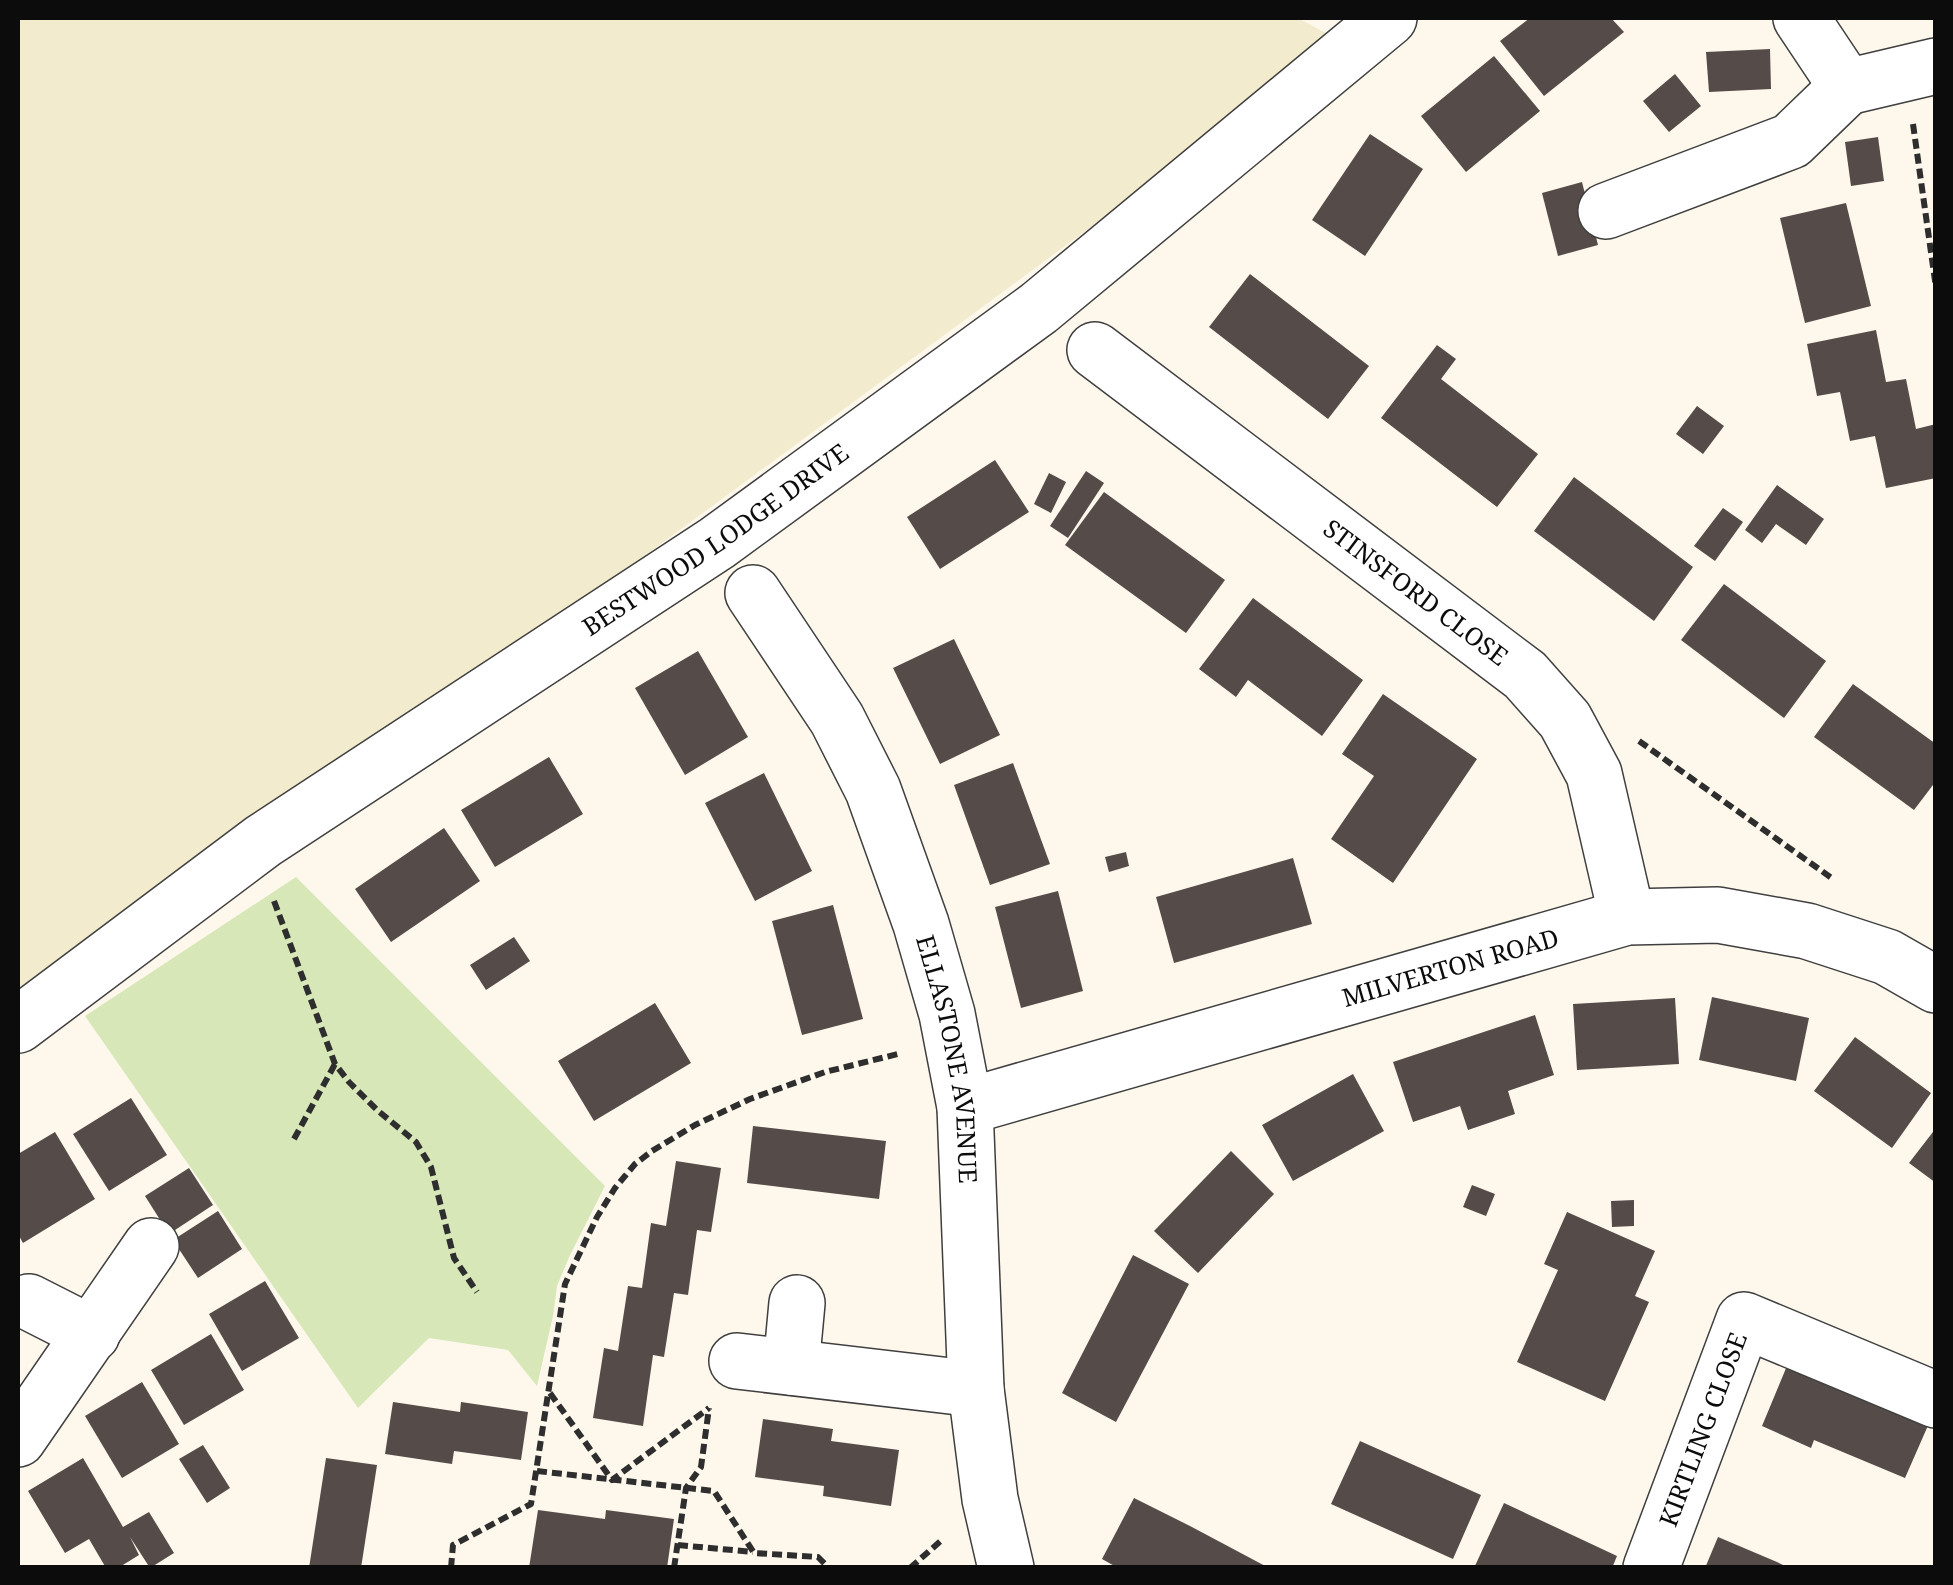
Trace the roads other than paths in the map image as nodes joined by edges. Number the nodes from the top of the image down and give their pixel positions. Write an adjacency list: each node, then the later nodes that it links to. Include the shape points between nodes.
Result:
1 (1388, 18): 10 (street, BESTWOOD LODGE DRIVE, via 1039,308 717,542 263,841)
2 (1801, 18): 4 (street)
3 (1921, 70): 4 (street)
4 (1847, 88): 5 (street, via 1790,140)
5 (1606, 211)
6 (1095, 350): 8 (street, STINSFORD CLOSE, via 1525,676 1565,720 1594,774)
7 (753, 593): 11 (street, ELLASTONE AVENUE, via 837,719 872,790 921,924)
8 (1627, 916): 9 (street, MILVERTON ROAD, via 1718,915 1808,931 1888,957); 11 (street, MILVERTON ROAD)
9 (1936, 986)
10 (18, 1025)
11 (965, 1106): 18 (street, ELLASTONE AVENUE)
12 (150, 1246): 15 (street)
13 (29, 1302): 15 (street)
14 (797, 1303): 17 (street)
15 (92, 1334): 20 (street)
16 (737, 1361): 17 (street)
17 (792, 1367): 18 (street)
18 (976, 1388): 21 (street, ELLASTONE AVENUE)
19 (1936, 1400): 22 (street, KIRTLING CLOSE, via 1744,1320)
20 (18, 1438)
21 (1006, 1568)
22 (1651, 1568)

